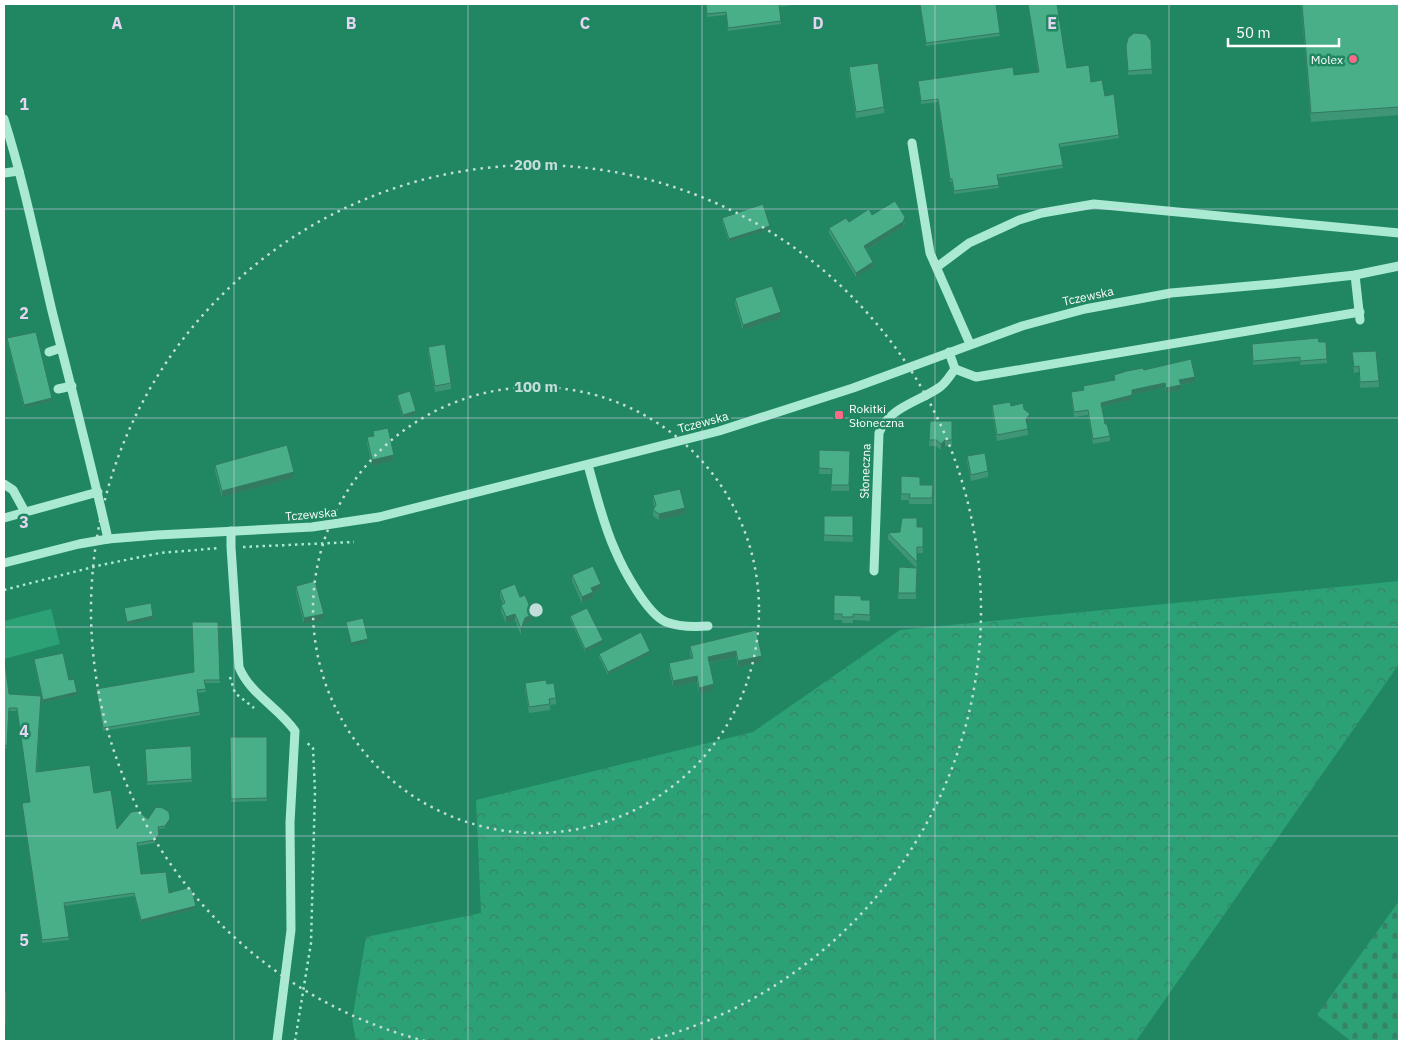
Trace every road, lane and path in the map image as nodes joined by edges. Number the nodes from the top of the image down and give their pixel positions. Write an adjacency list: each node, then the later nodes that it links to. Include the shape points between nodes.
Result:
1 (4, 119): 2 (street)
2 (6, 135): 4 (street)
3 (912, 143): 7 (street, via 930,253)
4 (19, 171): 5 (street); 11 (street)
5 (4, 173)
6 (1399, 233): 7 (street, via 1094,204 1019,220 969,243)
7 (937, 266): 10 (street)
8 (1399, 266): 9 (street, Tczewska)
9 (1355, 275): 10 (street, Tczewska, via 1128,300 1057,316); 14 (street, via 1360,316 976,377)
10 (970, 344): 13 (street, Tczewska)
11 (62, 348): 12 (street); 15 (street)
12 (49, 352)
13 (949, 352): 14 (street); 17 (street, Tczewska, via 749,422)
14 (955, 369): 27 (street, Słoneczna, via 942,386 893,413 882,425 878,441)
15 (72, 386): 16 (street); 19 (street)
16 (58, 390)
17 (588, 465): 22 (street, Tczewska, via 352,522 312,528); 29 (street, via 615,550 642,599 664,621 691,627)
18 (4, 484): 20 (street, via 13,490)
19 (98, 492): 20 (street); 23 (street)
20 (25, 512): 21 (street)
21 (4, 518)
22 (231, 531): 23 (street, Tczewska); 25 (street)
23 (108, 539): 26 (street, Tczewska)
24 (354, 542): 25 (path)
25 (231, 547): 28 (path, via 160,553); 32 (street, via 239,667 250,685 282,714)
26 (4, 562)
27 (874, 571)
28 (4, 590)
29 (708, 626)
30 (229, 670): 31 (path, via 230,684 235,693)
31 (261, 712)
32 (295, 731): 33 (street, via 290,824 291,930); 34 (path, via 313,748 315,791 311,943)
33 (277, 1041)
34 (295, 1041)

